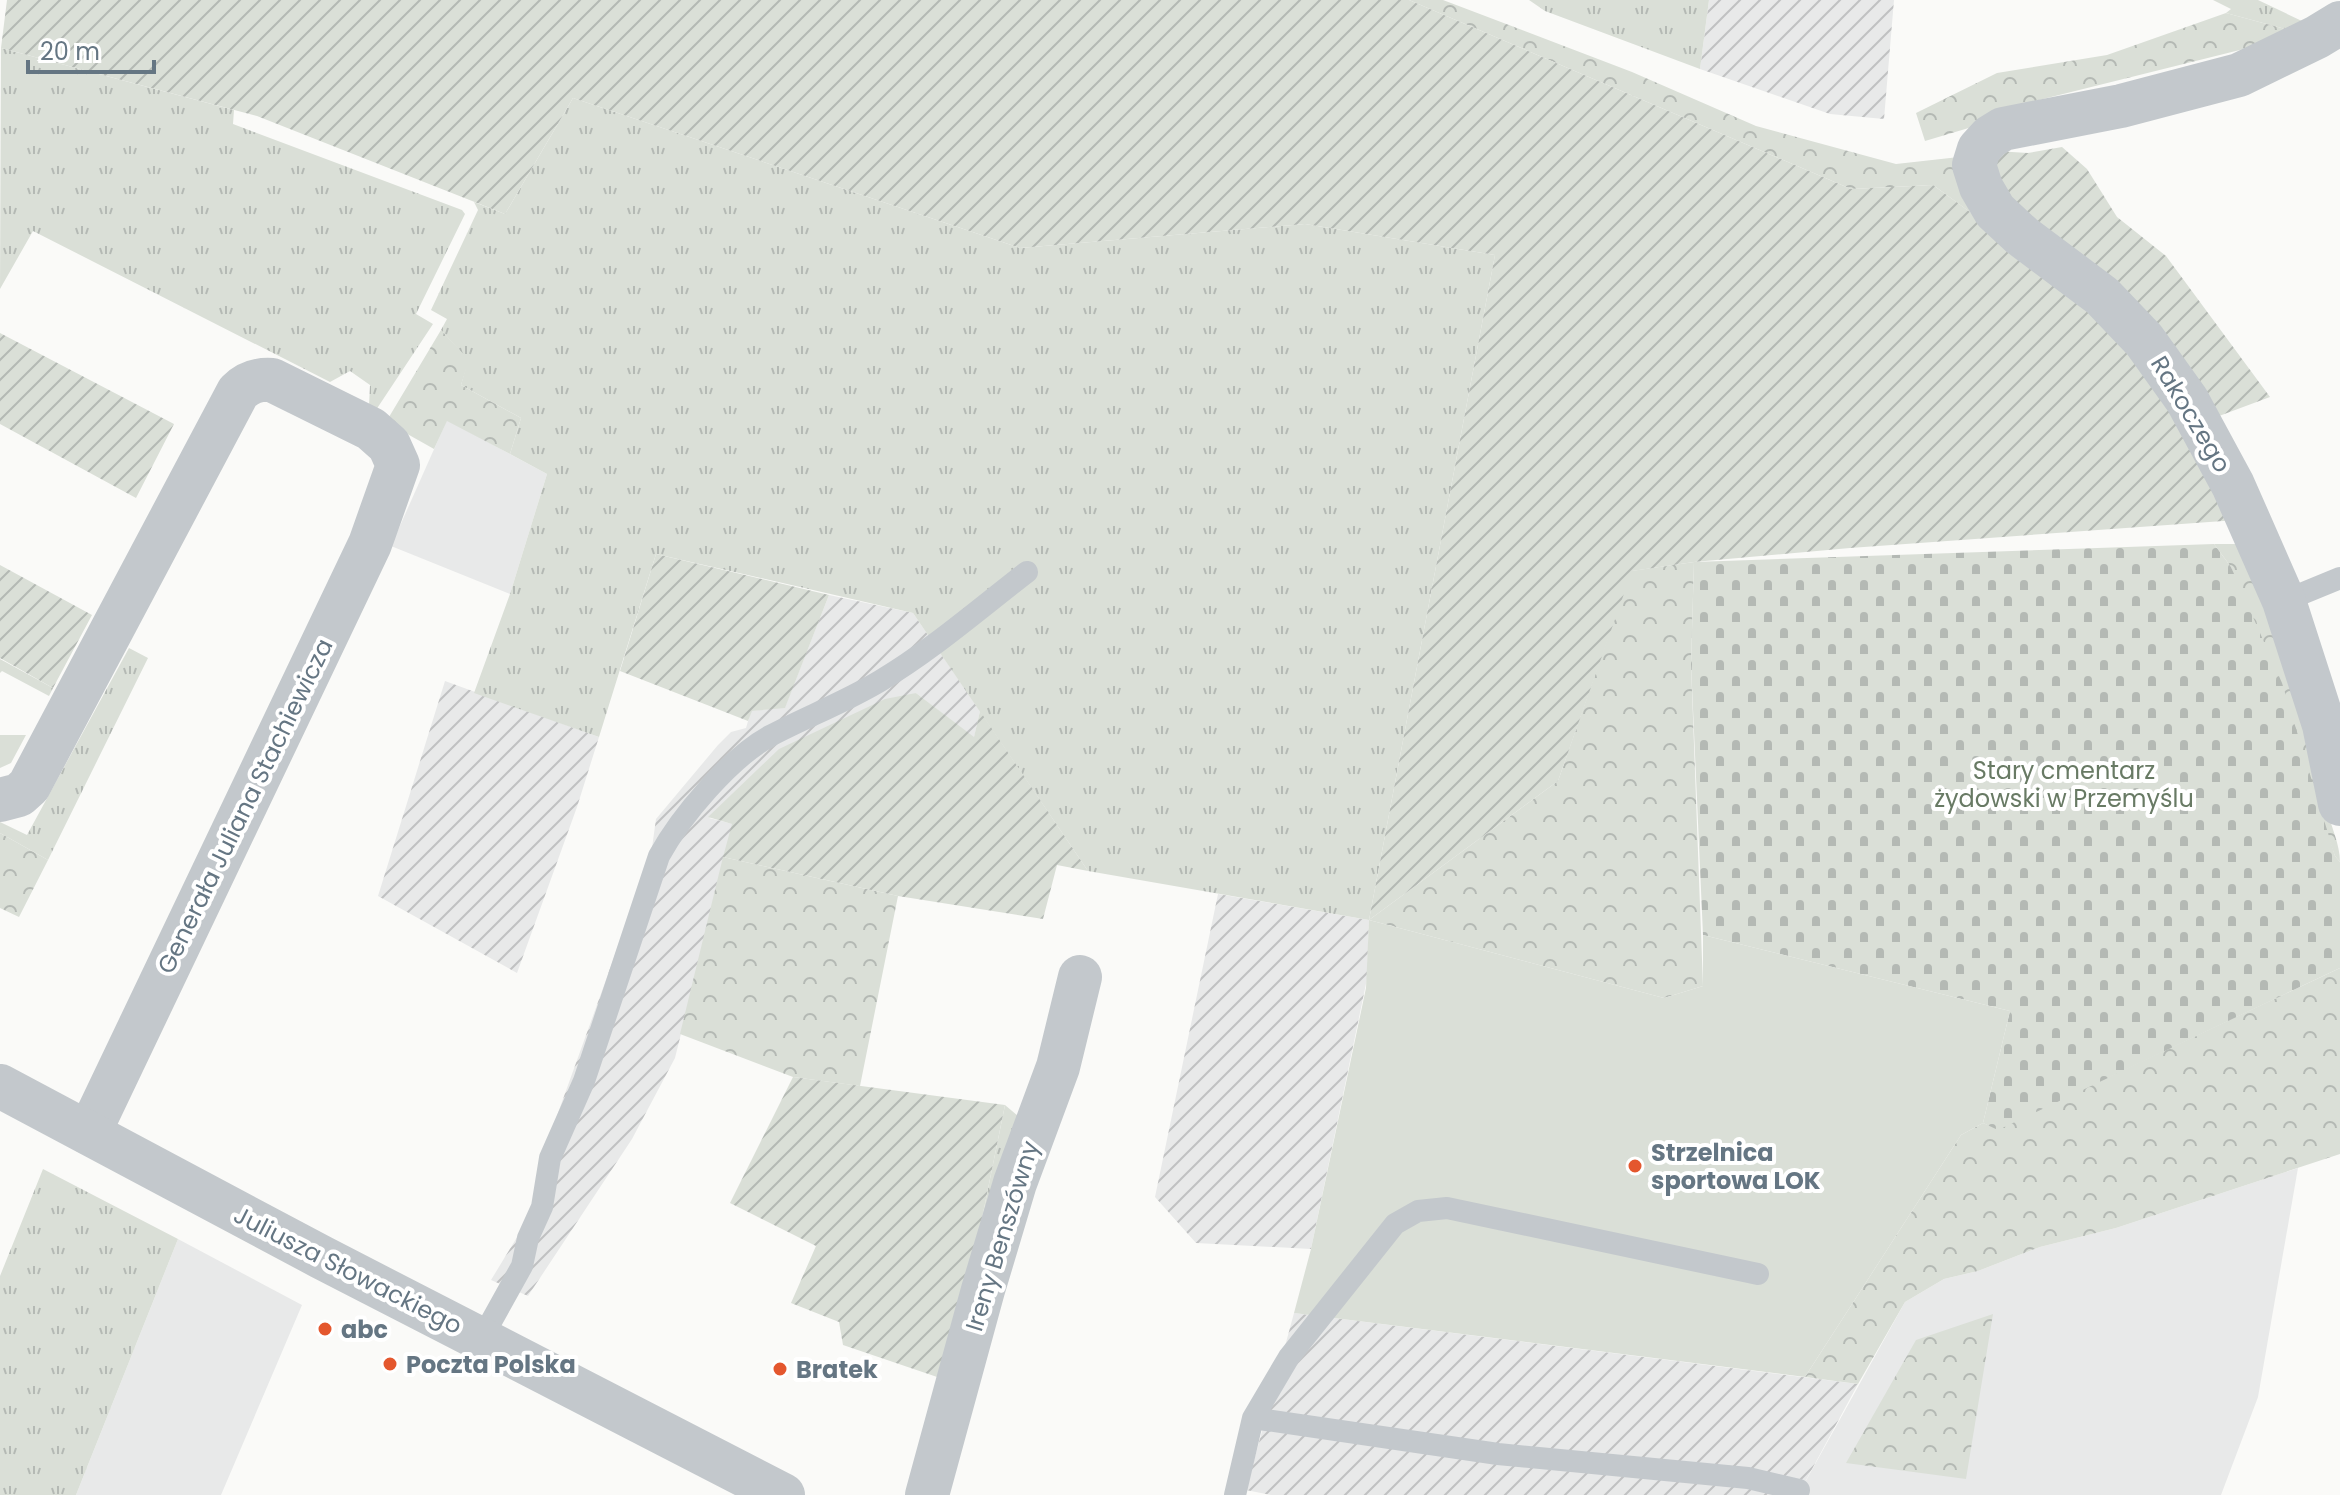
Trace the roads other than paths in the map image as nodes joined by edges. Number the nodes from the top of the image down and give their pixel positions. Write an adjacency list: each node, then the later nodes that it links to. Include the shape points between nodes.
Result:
1 (2340, 23): 4 (street, Rakoczego, via 2239,75 2003,129 1979,149 1974,165 1995,211 2102,296 2170,374 2233,485)
2 (1027, 572): 11 (lane, via 881,680 750,749 674,829 659,856 584,1081 550,1158 542,1207 522,1266)
3 (2340, 578): 4 (lane)
4 (2284, 601): 6 (street, Rakoczego, via 2324,725)
5 (0, 800): 9 (street, Generała Juliana Stachiewicza, via 29,786 246,384 272,380 382,437 398,465 364,557)
6 (2340, 804)
7 (1080, 977): 15 (street, Ireny Benszówny, via 1058,1067 986,1278)
8 (0, 1086): 9 (street, Juliusza Słowackiego)
9 (89, 1133): 11 (street, Juliusza Słowackiego)
10 (1758, 1274): 12 (lane, via 1447,1208 1418,1211 1395,1224 1375,1247 1289,1357)
11 (482, 1338): 14 (street, Juliusza Słowackiego)
12 (1253, 1418): 13 (lane, via 1498,1454 1748,1478); 16 (lane)
13 (1799, 1490)
14 (783, 1495)
15 (927, 1495)
16 (1235, 1495)

